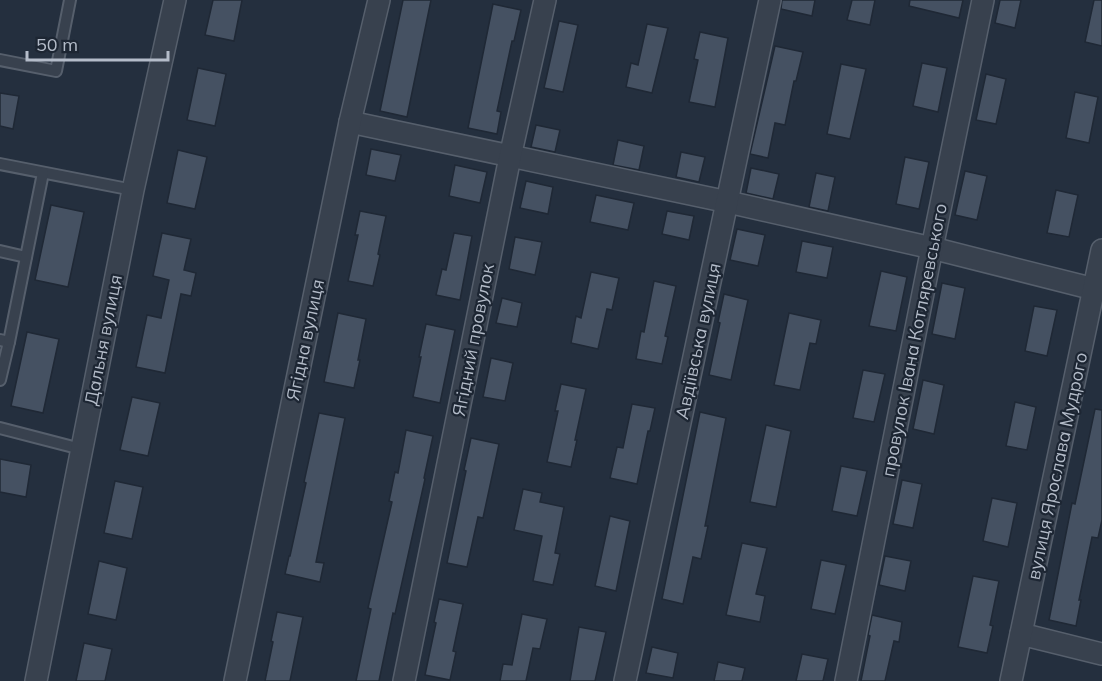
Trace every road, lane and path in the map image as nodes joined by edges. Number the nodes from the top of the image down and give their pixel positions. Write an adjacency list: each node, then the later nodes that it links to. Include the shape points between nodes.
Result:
1 (70, 0): 7 (lane, via 56,71)
2 (176, 0): 12 (street, Дальня вулиця)
3 (379, 0): 8 (street, Ягідна вулиця)
4 (545, 0): 9 (street, Ягідний провулок)
5 (770, 0): 13 (street, Авдіївська вулиця)
6 (983, 0): 14 (street, провулок Івана Котляревського)
7 (0, 60)
8 (350, 122): 9 (street); 26 (street, Ягідна вулиця)
9 (510, 157): 13 (street); 27 (street, Ягідний провулок)
10 (0, 164): 11 (lane)
11 (43, 173): 12 (lane); 17 (lane)
12 (133, 190): 22 (street, Дальня вулиця)
13 (728, 202): 14 (street); 28 (street, Авдіївська вулиця)
14 (932, 248): 18 (street); 29 (street, провулок Івана Котляревського)
15 (1102, 250): 18 (street, вулиця Ярослава Мудрого)
16 (0, 251): 17 (lane)
17 (26, 257): 19 (lane)
18 (1098, 289): 23 (street, вулиця Ярослава Мудрого)
19 (5, 341): 20 (lane)
20 (0, 380)
21 (0, 428): 22 (lane)
22 (81, 449): 25 (street, Дальня вулиця)
23 (1021, 634): 24 (street); 30 (street, вулиця Ярослава Мудрого)
24 (1102, 654)
25 (36, 681)
26 (235, 681)
27 (404, 681)
28 (625, 681)
29 (846, 681)
30 (1011, 681)

